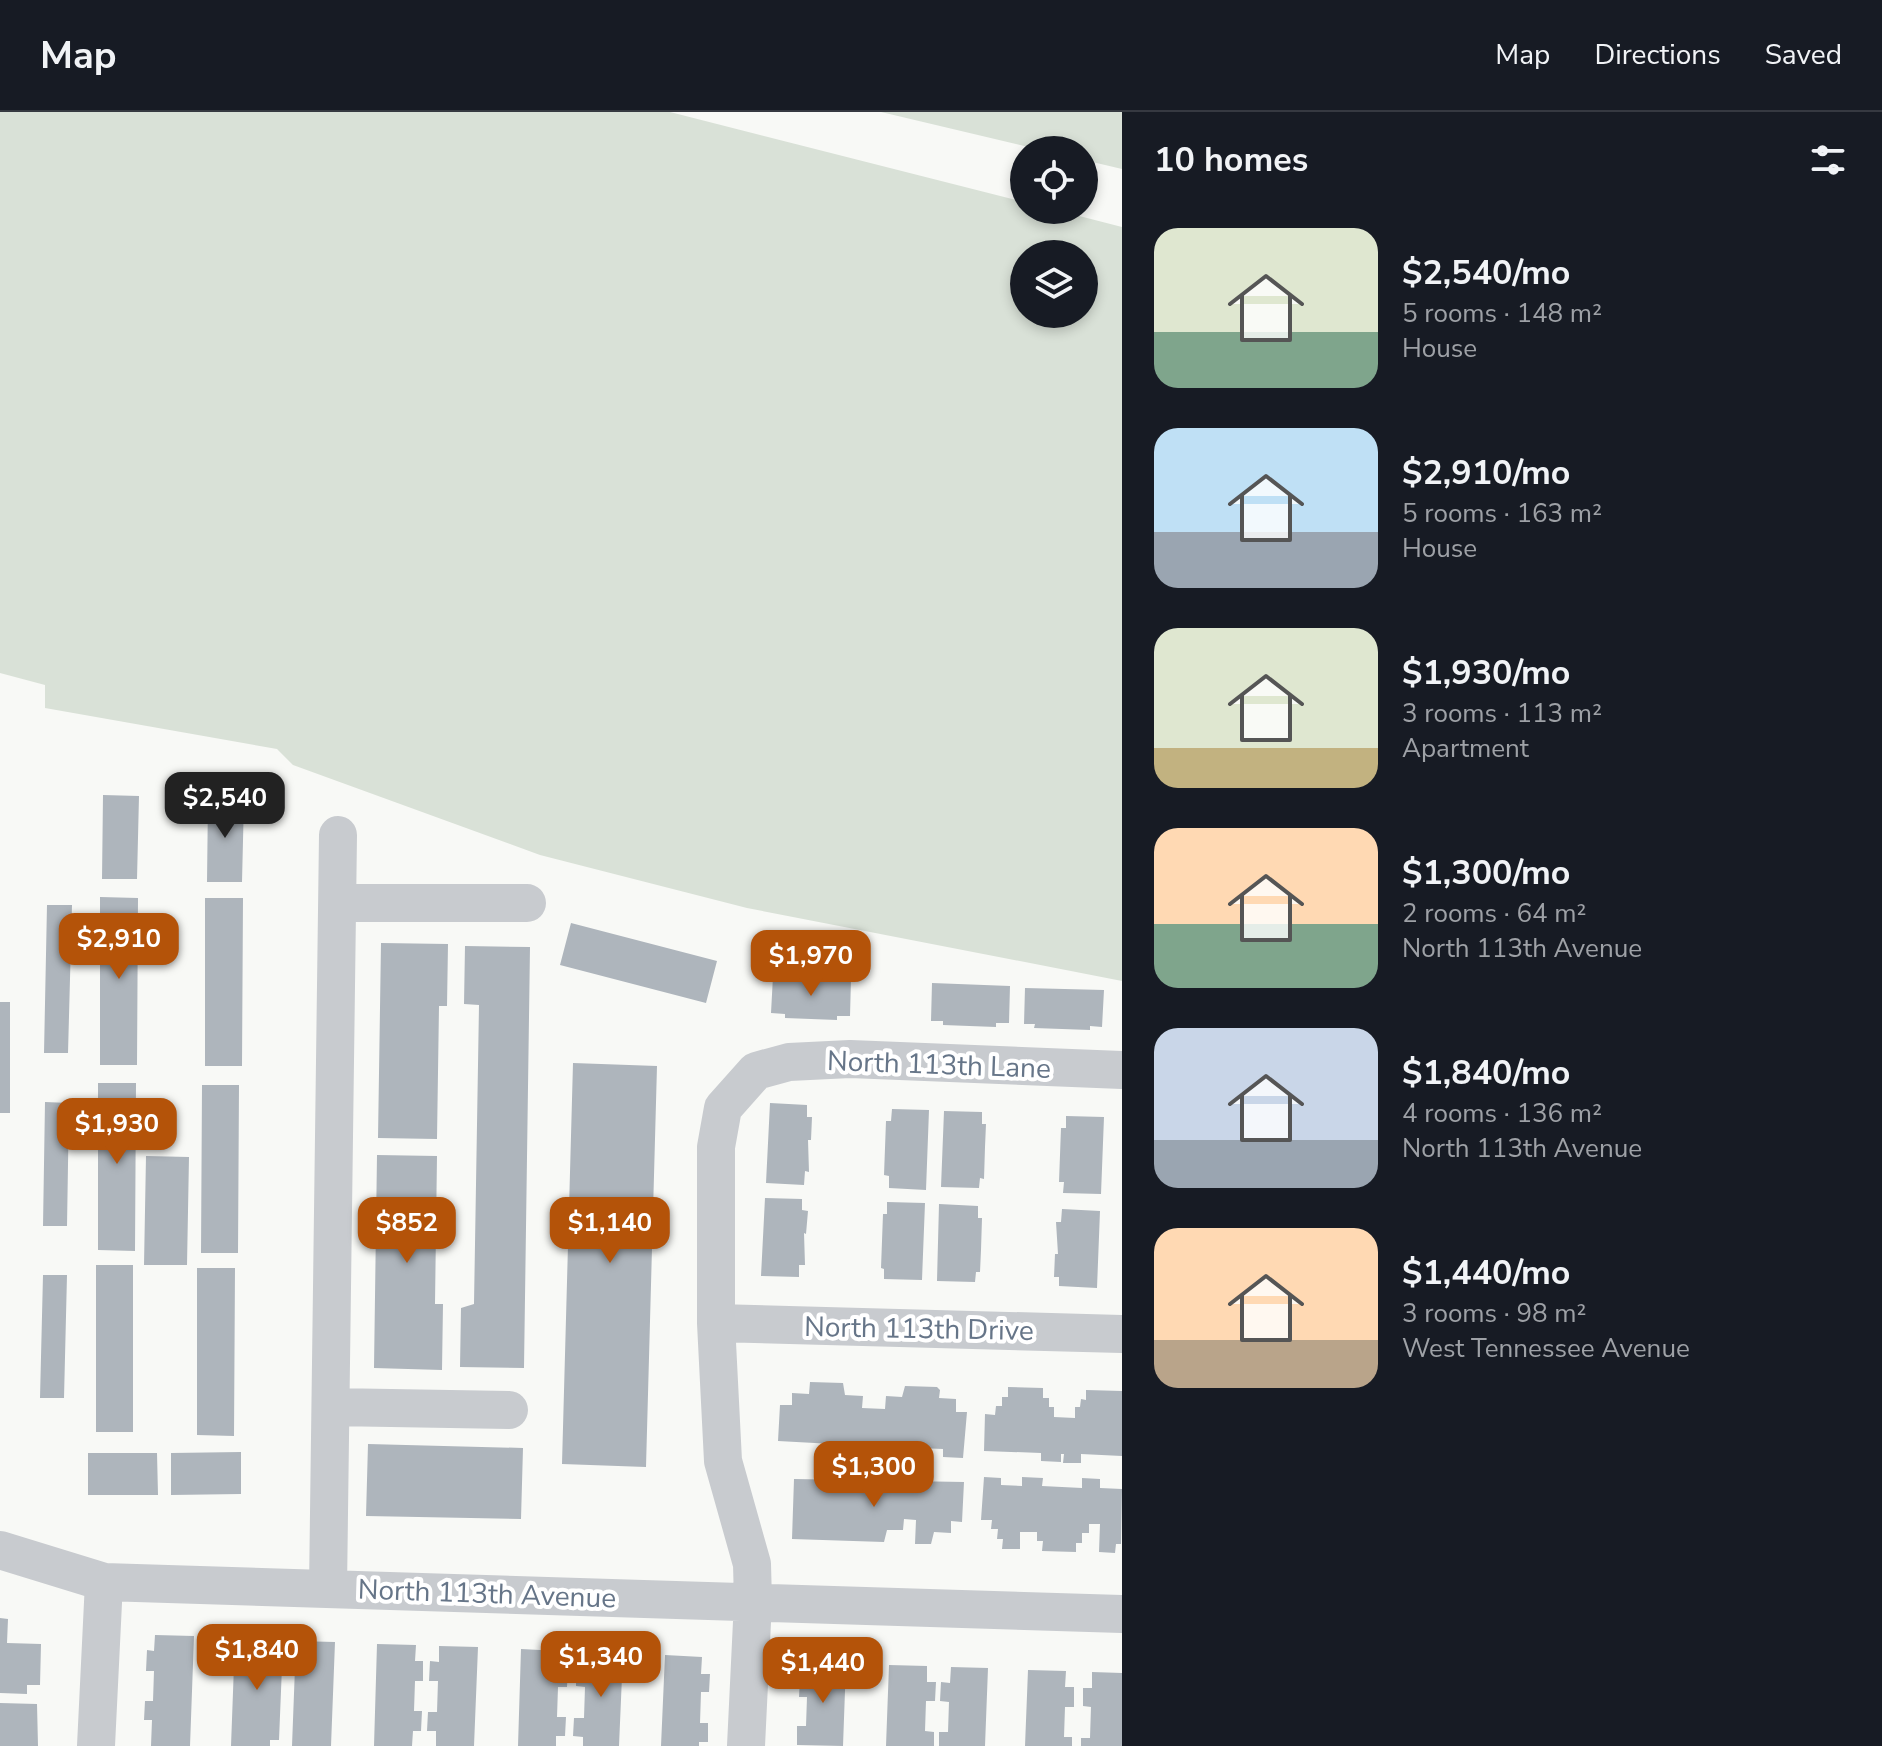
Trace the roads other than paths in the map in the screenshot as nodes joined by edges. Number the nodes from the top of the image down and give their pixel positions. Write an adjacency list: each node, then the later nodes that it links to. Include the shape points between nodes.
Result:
1 (338, 835): 2 (street)
2 (338, 903): 3 (street); 7 (street)
3 (527, 903)
4 (1122, 1070): 5 (street, North 113th Lane, via 850,1059 789,1062 756,1071 723,1108 716,1147)
5 (716, 1323): 6 (street, North 113th Drive); 12 (street, via 723,1461 752,1564)
6 (1122, 1334)
7 (332, 1407): 8 (street); 11 (street)
8 (509, 1410)
9 (0, 1550): 10 (street, North 113th Avenue)
10 (104, 1582): 11 (street, North 113th Avenue); 14 (street)
11 (328, 1589): 12 (street, North 113th Avenue)
12 (753, 1601): 13 (street, North 113th Avenue); 15 (street)
13 (1122, 1614)
14 (96, 1746)
15 (746, 1746)

